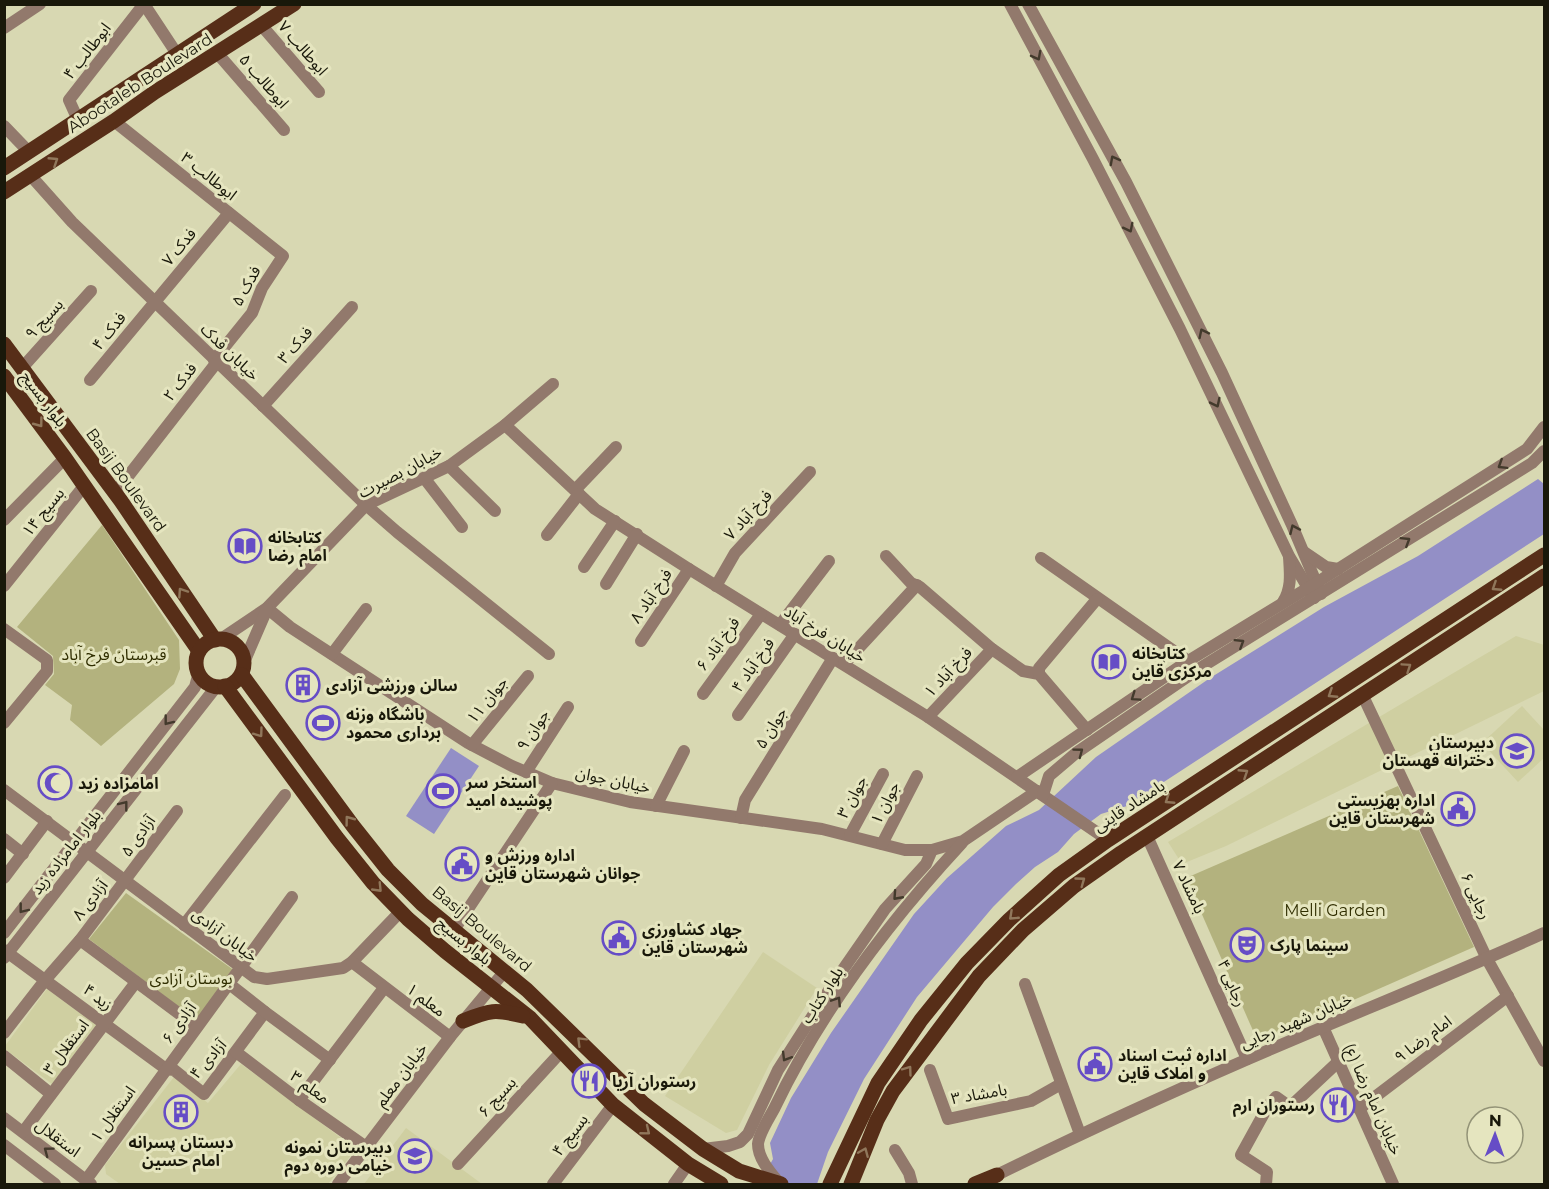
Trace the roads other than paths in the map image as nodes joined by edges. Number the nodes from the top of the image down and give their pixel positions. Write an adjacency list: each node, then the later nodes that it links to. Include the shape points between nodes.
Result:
1 (144, 4): 9 (street); 14 (street, ابوطالب ۴, via 69,100)
2 (294, 4): 7 (main road, Abootaleb Boulevard)
3 (1010, 4): 55 (street, one-way to 55, via 1169,308)
4 (1028, 4): 52 (street, one-way to 4, via 1159,245)
5 (246, 6): 9 (main road, Abootaleb Boulevard)
6 (32, 7): 8 (street)
7 (262, 26): 10 (main road, Abootaleb Boulevard); 13 (street, ابوطالب ۷)
8 (4, 28)
9 (177, 54): 11 (main road, Abootaleb Boulevard)
10 (218, 54): 12 (main road, Abootaleb Boulevard); 17 (street, ابوطالب ۵)
11 (146, 75): 12 (street); 14 (main road, Abootaleb Boulevard)
12 (155, 92): 15 (main road, Abootaleb Boulevard)
13 (319, 92)
14 (78, 120): 18 (main road, Abootaleb Boulevard)
15 (114, 122): 20 (main road, Abootaleb Boulevard, one-way to 15); 22 (street, ابوطالب ۳)
16 (4, 126): 18 (street)
17 (284, 130)
18 (29, 152): 19 (main road, Abootaleb Boulevard)
19 (4, 168)
20 (31, 176): 21 (main road, Abootaleb Boulevard); 25 (street, خیابان فدک, via 72,222)
21 (4, 192)
22 (229, 213): 23 (street, ابوطالب ۳); 25 (street, فدک ۷)
23 (284, 256): 28 (street, فدک ۵, via 262,288 252,313)
24 (91, 291): 29 (street, بسیج ۹)
25 (154, 301): 28 (street, خیابان فدک); 31 (street, فدک ۴)
26 (352, 307): 33 (street, فدک ۳)
27 (4, 344): 29 (main road, Basij Boulevard)
28 (215, 361): 33 (street, خیابان فدک); 44 (street, فدک ۲)
29 (22, 368): 44 (main road, Basij Boulevard)
30 (4, 376): 38 (main road, بلوار بسیج, one-way to 38)
31 (90, 380)
32 (553, 384): 34 (street, خیابان بصیرت)
33 (263, 406): 45 (street, خیابان فدک)
34 (505, 425): 39 (street, خیابان بصیرت); 43 (street, خیابان فرخ آباد)
35 (1545, 427): 60 (street, one-way to 60, via 1527,449)
36 (616, 447): 43 (street)
37 (1544, 450): 66 (street, one-way to 37, via 1532,463)
38 (65, 458): 42 (main road, بلوار بسیج); 47 (street)
39 (449, 466): 41 (street, خیابان بصیرت); 46 (street)
40 (810, 472): 65 (street, فرخ آباد ۷, via 735,553)
41 (425, 479): 45 (street, خیابان بصیرت); 49 (street)
42 (84, 486): 64 (street, بسیج ۱۴); 80 (main road, بلوار بسیج)
43 (577, 492): 48 (street, خیابان فرخ آباد); 51 (street)
44 (115, 493): 76 (main road, Basij Boulevard, one-way to 44)
45 (366, 506): 69 (street, خیابان بصیرت); 82 (street, خیابان فدک)
46 (495, 511)
47 (4, 520)
48 (615, 521): 50 (street, خیابان فرخ آباد); 58 (street)
49 (462, 527)
50 (637, 534): 59 (street, خیابان فرخ آباد); 62 (street)
51 (547, 535)
52 (1304, 552): 60 (street, via 1326,567); 66 (street)
53 (1545, 555): 73 (main road, بامشاد قاینی, one-way to 73)
54 (886, 556): 63 (street)
55 (1289, 556): 66 (street); 68 (street, via 1291,581)
56 (1041, 558): 67 (street)
57 (829, 561): 72 (street)
58 (584, 567)
59 (689, 569): 65 (street, خیابان فرخ آباد); 78 (street, فرخ آباد ۸)
60 (1338, 569): 66 (street)
61 (1545, 576): 77 (main road)
62 (606, 584)
63 (917, 585): 79 (street); 83 (street, جوان ۵)
64 (4, 586)
65 (716, 586): 71 (street, خیابان فرخ آباد)
66 (1315, 590): 68 (street); 105 (street, one-way to 66, via 1049,776 1076,753)
67 (1097, 599): 84 (street); 87 (street, via 1039,668)
68 (1283, 602): 84 (street)
69 (267, 608): 76 (street); 81 (street, خیابان جوان); 85 (street)
70 (366, 609): 81 (street)
71 (761, 614): 72 (street, خیابان فرخ آباد); 90 (street, فرخ آباد ۶)
72 (780, 626): 75 (street, خیابان فرخ آباد)
73 (1437, 626): 77 (main road); 114 (main road, بامشاد قاینی, one-way to 114)
74 (4, 629): 95 (street, via 46,660 47,671)
75 (795, 634): 83 (street, خیابان فرخ آباد); 93 (street, فرخ آباد ۴)
76 (218, 640): 80 (main road, via 210,641); 85 (main road, via 238,646)
77 (1447, 640): 91 (main road, one-way to 77)
78 (641, 641)
79 (992, 649): 87 (street, via 1023,671); 94 (street, فرخ آباد ۱)
80 (199, 651): 86 (main road)
81 (332, 654): 97 (street, خیابان جوان)
82 (549, 654)
83 (838, 661): 94 (street, خیابان فرخ آباد); 109 (street, جوان ۵, via 745,800)
84 (1188, 661): 96 (street, one-way to 96)
85 (243, 668): 89 (main road, via 231,685); 126 (main road, Basij Boulevard, one-way to 85, via 388,870)
86 (199, 672): 89 (main road, via 202,680); 116 (street, بلوار امامزاده زید, one-way to 116, via 195,687)
87 (1039, 675): 96 (street)
88 (528, 676): 97 (street, جوان ۱۱)
89 (220, 687): 119 (street, بلوار امامزاده زید, one-way to 89); 124 (main road, بلوار بسیج, one-way to 124, via 336,838)
90 (703, 694)
91 (1363, 696): 112 (main road, one-way to 91); 132 (street, رجایی ۶)
92 (568, 707): 99 (street, جوان ۹)
93 (738, 715)
94 (928, 717): 102 (street, خیابان فرخ آباد)
95 (4, 723)
96 (1088, 730): 102 (street)
97 (472, 745): 99 (street, خیابان جوان)
98 (684, 750): 107 (street)
99 (526, 772): 103 (street, خیابان جوان)
100 (883, 774): 111 (street, جوان ۳)
101 (916, 776): 117 (street, جوان ۱)
102 (1017, 777): 105 (street, خیابان فرخ آباد)
103 (552, 783): 107 (street, خیابان جوان); 126 (street)
104 (4, 790): 110 (street)
105 (1040, 793): 114 (street, خیابان فرخ آباد); 115 (street)
106 (285, 795): 125 (street)
107 (656, 806): 109 (street, خیابان جوان)
108 (177, 811): 122 (street, آزادی ۵)
109 (741, 818): 111 (street, خیابان جوان)
110 (47, 821): 116 (street, خیابان آزادی); 120 (street)
111 (850, 836): 117 (street, خیابان جوان)
112 (1147, 836): 130 (street, بامشاد ۷); 167 (main road, one-way to 112, via 893,1091 979,976 1023,930 1074,886)
113 (4, 839): 120 (street)
114 (1108, 840): 165 (main road, بامشاد قاینی, one-way to 165, via 1059,875 967,963 921,1020 878,1083)
115 (963, 841): 118 (street, خیابان جوان); 169 (street, بلوار کتاب, one-way to 115, via 851,979 892,922)
116 (76, 842): 119 (street, خیابان آزادی); 127 (street, بلوار امامزاده زید, one-way to 127)
117 (882, 844): 118 (street, خیابان جوان, via 905,850)
118 (932, 850): 169 (street, بلوار کتاب, one-way to 169, via 926,864 885,909 832,984 778,1071)
119 (87, 851): 122 (street, خیابان آزادی); 131 (street, بلوار امامزاده زید)
120 (23, 854): 121 (street)
121 (4, 878)
122 (126, 881): 125 (street, خیابان آزادی); 129 (street, آزادی ۸)
123 (292, 897): 134 (street, آزادی ۶)
124 (401, 911): 133 (street, خیابان آزادی); 140 (main road, بلوار بسیج)
125 (184, 925): 134 (street, خیابان آزادی)
126 (454, 930): 135 (main road, Basij Boulevard)
127 (4, 933)
128 (1545, 933): 132 (street, خیابان شهید رجایی)
129 (80, 940): 136 (street, آزادی ۸); 137 (street)
130 (1200, 952): 154 (street, رجایی ۴)
131 (6, 954): 136 (street, زید ۴)
132 (1487, 959): 142 (street, رجایی ۶); 148 (street, خیابان شهید رجایی)
133 (352, 962): 134 (street, خیابان آزادی, via 332,971 267,979 254,977); 141 (street, معلم ۱)
134 (240, 967): 138 (street, آزادی ۶)
135 (504, 972): 140 (street, خیابان معلم); 173 (main road, Basij Boulevard, one-way to 135, via 644,1104)
136 (46, 979): 146 (street, زید ۴); 149 (street, آزادی ۸)
137 (136, 982): 146 (street, استقلال ۳); 147 (street)
138 (228, 983): 143 (street); 147 (street, آزادی ۶)
139 (1025, 984): 160 (street)
140 (492, 987): 144 (main road, بلوار بسیج); 145 (street, خیابان معلم)
141 (384, 988): 150 (street, معلم ۱); 155 (street)
142 (1508, 996): 156 (street, رجایی ۶); 164 (street, امام رضا ۹)
143 (265, 1012): 151 (street, آزادی ۴); 155 (street)
144 (530, 1018): 145 (main road, via 500,1010); 152 (main road, بلوار بسیج)
145 (463, 1021): 150 (street, خیابان معلم)
146 (105, 1023): 158 (street, زید ۴); 161 (street, استقلال ۳)
147 (197, 1027): 158 (street, آزادی ۶)
148 (1323, 1027): 154 (street, خیابان شهید رجایی); 157 (street, خیابان امام رضا (ع))
149 (4, 1033)
150 (450, 1037): 171 (street, خیابان معلم)
151 (236, 1052): 158 (street, آزادی ۴, via 204,1094 174,1070); 162 (street, معلم ۳)
152 (561, 1052): 163 (main road, بلوار بسیج); 175 (street, بسیج ۶)
153 (4, 1056): 161 (street)
154 (1247, 1059): 170 (street, خیابان شهید رجایی)
155 (330, 1060): 162 (street)
156 (1545, 1061)
157 (1338, 1062): 164 (street, خیابان امام رضا (ع)); 189 (street, via 1290,1107 1276,1097 1268,1106 1241,1155 1268,1172)
158 (166, 1069): 178 (street, استقلال ۱)
159 (930, 1070): 160 (street, بامشاد ۳, via 948,1119 1031,1101)
160 (1060, 1084): 170 (street)
161 (51, 1094): 168 (street, استقلال ۳)
162 (299, 1100): 171 (street, معلم ۳)
163 (613, 1105): 176 (main road, بلوار بسیج, one-way to 176); 182 (street, بسیج ۴)
164 (1359, 1109): 190 (street, خیابان امام رضا (ع))
165 (863, 1113): 167 (main road); 185 (main road, بامشاد قاینی)
166 (4, 1118): 168 (street, استقلال)
167 (877, 1120): 186 (main road, one-way to 167)
168 (23, 1132): 178 (street, استقلال, one-way to 168)
169 (757, 1134): 173 (street, بلوار کتاب, via 728,1146); 179 (street, via 762,1159)
170 (1080, 1134): 177 (street, خیابان شهید رجایی)
171 (366, 1147): 181 (street, خیابان معلم)
172 (6, 1149): 180 (street)
173 (703, 1149): 179 (main road, Basij Boulevard, via 739,1171)
174 (895, 1150): 187 (street)
175 (458, 1164)
176 (688, 1164): 183 (street); 184 (main road, بلوار بسیج)
177 (994, 1180): 188 (main road)
178 (89, 1182)
179 (781, 1184)
180 (55, 1185)
181 (338, 1185)
182 (553, 1185)
183 (674, 1185)
184 (721, 1185)
185 (830, 1185)
186 (851, 1185)
187 (912, 1185)
188 (975, 1185)
189 (1266, 1185)
190 (1393, 1185)

